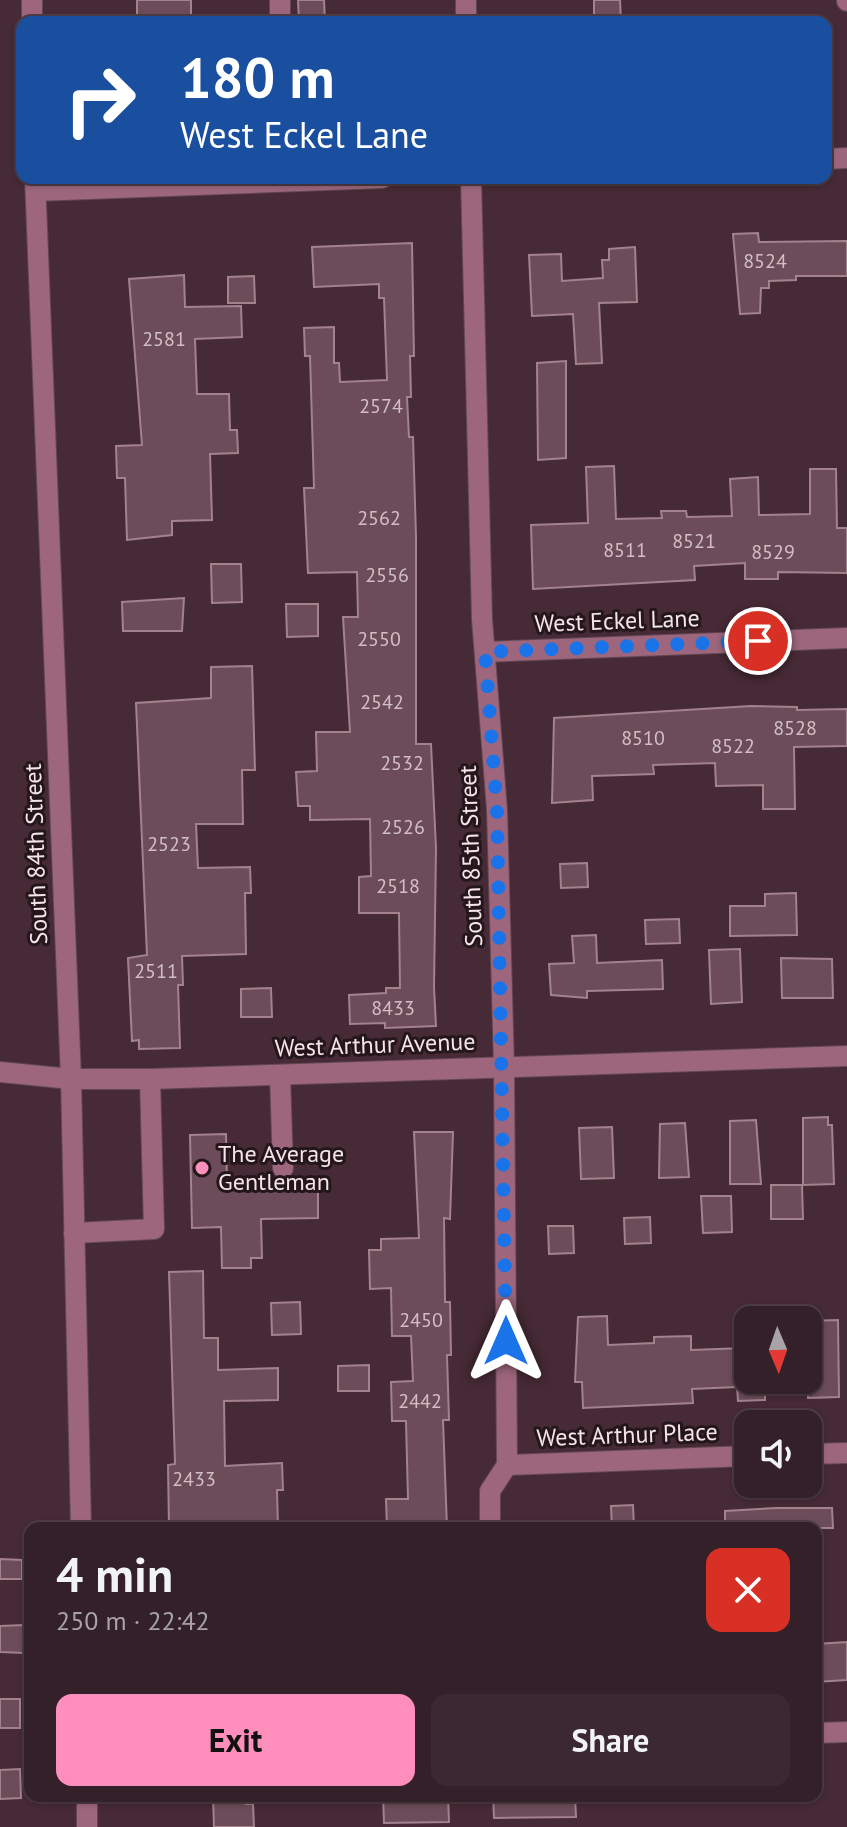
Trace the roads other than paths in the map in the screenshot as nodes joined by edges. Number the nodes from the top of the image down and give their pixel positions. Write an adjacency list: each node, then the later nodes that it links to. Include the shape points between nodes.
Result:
1 (35, 184): 9 (street, South 84th Street)
2 (471, 184): 4 (street, South 85th Street)
3 (847, 638): 4 (street, West Eckel Lane)
4 (485, 652): 6 (street, South 85th Street, via 497,810)
5 (847, 1056): 6 (street, West Arthur Avenue)
6 (504, 1067): 8 (street, West Arthur Avenue); 16 (street, South 85th Street)
7 (0, 1072): 9 (street, West Arthur Avenue)
8 (280, 1075): 10 (street, West Arthur Avenue); 11 (street)
9 (71, 1079): 10 (street, West Arthur Avenue); 12 (street, South 84th Street)
10 (150, 1079): 12 (street, via 154,1229)
11 (283, 1168)
12 (74, 1233): 17 (street, South 84th Street)
13 (847, 1453): 14 (street)
14 (822, 1454)
15 (734, 1457): 16 (street, West Arthur Place)
16 (507, 1465): 18 (street, South 85th Street, via 490,1491)
17 (81, 1522)
18 (490, 1522)
19 (847, 1732): 20 (street)
20 (822, 1733)
21 (87, 1802): 23 (street)
22 (73, 1827): 23 (street)
23 (87, 1827)

